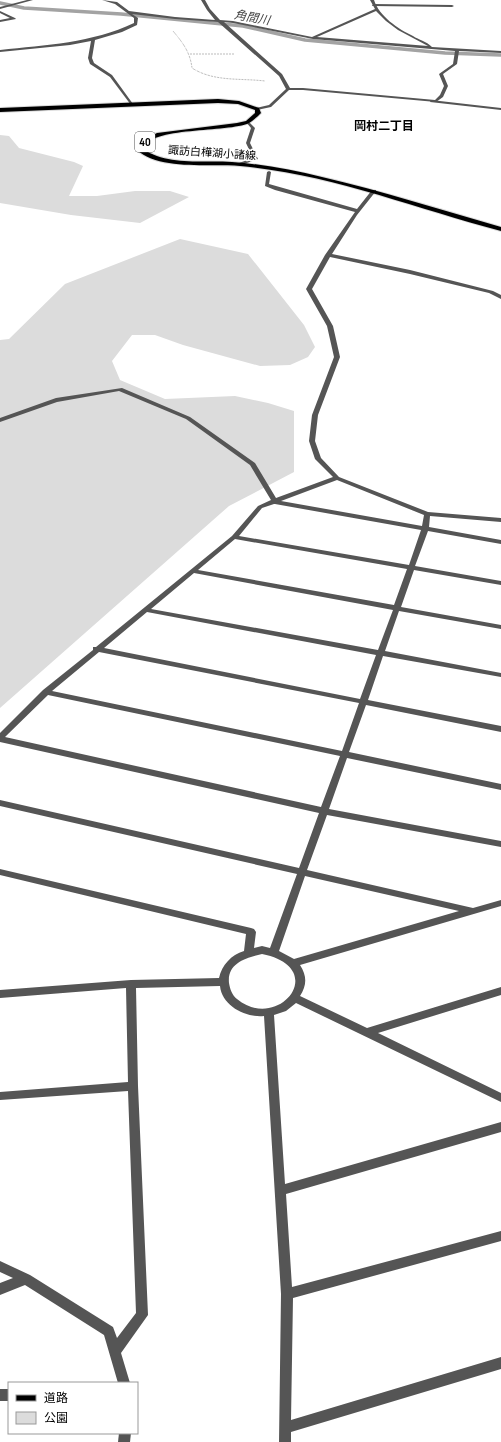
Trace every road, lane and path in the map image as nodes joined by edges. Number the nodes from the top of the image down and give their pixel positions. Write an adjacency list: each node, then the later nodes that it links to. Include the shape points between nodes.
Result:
1 (31, 0): 6 (street)
2 (104, 0): 9 (street, via 116,3)
3 (203, 0): 11 (street)
4 (372, 2): 5 (street); 7 (street)
5 (452, 6)
6 (2, 7)
7 (375, 10): 13 (street); 15 (street, via 402,32)
8 (0, 12): 10 (street, via 14,19)
9 (128, 12): 11 (street); 14 (street, via 136,18 136,24)
10 (0, 21)
11 (220, 22): 13 (street, via 264,27); 20 (street)
12 (172, 31): 19 (path)
13 (313, 38): 15 (street)
14 (93, 39): 16 (street); 23 (street, via 90,58 92,64 111,76)
15 (431, 48): 18 (street)
16 (0, 51)
17 (501, 52): 18 (street)
18 (457, 53): 22 (street, via 455,64 441,74 446,86 442,96 436,101)
19 (190, 54): 20 (path); 21 (path, via 192,68 199,74 251,79)
20 (257, 54): 21 (street, via 281,75)
21 (287, 87): 22 (street); 24 (street, via 270,106)
22 (431, 101): 25 (street)
23 (131, 104): 24 (main road, via 218,101 239,103); 26 (main road)
24 (257, 109): 27 (main road, via 258,113)
25 (501, 109)
26 (0, 110)
27 (248, 122): 28 (street, via 253,128 248,143 256,159); 28 (main road, 諏訪白樺湖小諸線 / 40, via 159,134 145,141 140,150 145,155 165,160)
28 (241, 164): 30 (main road, 諏訪白樺湖小諸線 / 40, via 324,178)
29 (269, 172): 31 (street, via 267,184 277,189)
30 (374, 191): 31 (street); 32 (main road, 諏訪白樺湖小諸線 / 40)
31 (357, 211): 33 (street)
32 (501, 229)
33 (328, 255): 34 (street, via 410,272 491,292); 36 (street, via 309,289 330,326 337,357 315,415 312,441 318,460)
34 (501, 297)
35 (0, 420): 37 (street, via 56,400 120,390 188,418 253,464)
36 (338, 478): 37 (street); 38 (street)
37 (275, 502): 40 (street); 41 (street, via 260,507)
38 (427, 514): 39 (street); 40 (street)
39 (501, 520)
40 (425, 529): 42 (street); 43 (street)
41 (234, 537): 43 (street); 44 (street)
42 (501, 542)
43 (411, 567): 45 (street); 46 (street)
44 (193, 571): 46 (street); 47 (street)
45 (501, 583)
46 (397, 608): 48 (street); 50 (street)
47 (146, 610): 49 (street); 50 (street)
48 (501, 627)
49 (96, 650): 52 (street); 53 (street)
50 (381, 653): 51 (street); 53 (street)
51 (501, 675)
52 (46, 692): 55 (street); 56 (street)
53 (363, 702): 54 (street); 56 (street)
54 (501, 729)
55 (0, 738): 59 (street)
56 (344, 755): 57 (street); 59 (street)
57 (501, 787)
58 (0, 803): 61 (street)
59 (324, 811): 60 (street); 61 (street)
60 (501, 844)
61 (302, 871): 64 (street); 66 (street)
62 (0, 872): 65 (street, via 251,932)
63 (501, 903): 64 (street)
64 (473, 910): 67 (street)
65 (250, 952): 66 (street); 68 (street, via 230,963 224,972)
66 (274, 952): 67 (street)
67 (294, 963): 72 (street, via 301,982)
68 (223, 982): 69 (street); 73 (street, via 225,992 232,1002 242,1009 255,1013)
69 (131, 984): 71 (street); 75 (street)
70 (501, 991): 74 (street)
71 (0, 994)
72 (295, 998): 73 (street, via 281,1009); 74 (street)
73 (269, 1013): 79 (street)
74 (366, 1033): 77 (street)
75 (133, 1086): 76 (street); 85 (street, via 142,1315)
76 (0, 1096)
77 (501, 1098)
78 (501, 1127): 79 (street)
79 (280, 1191): 84 (street)
80 (501, 1236): 84 (street)
81 (0, 1266): 82 (street)
82 (26, 1279): 83 (street); 85 (street, via 109,1331)
83 (0, 1289)
84 (287, 1294): 88 (street)
85 (115, 1351): 87 (street)
86 (501, 1363): 88 (street)
87 (124, 1382)
88 (286, 1428): 89 (street)
89 (285, 1442)

